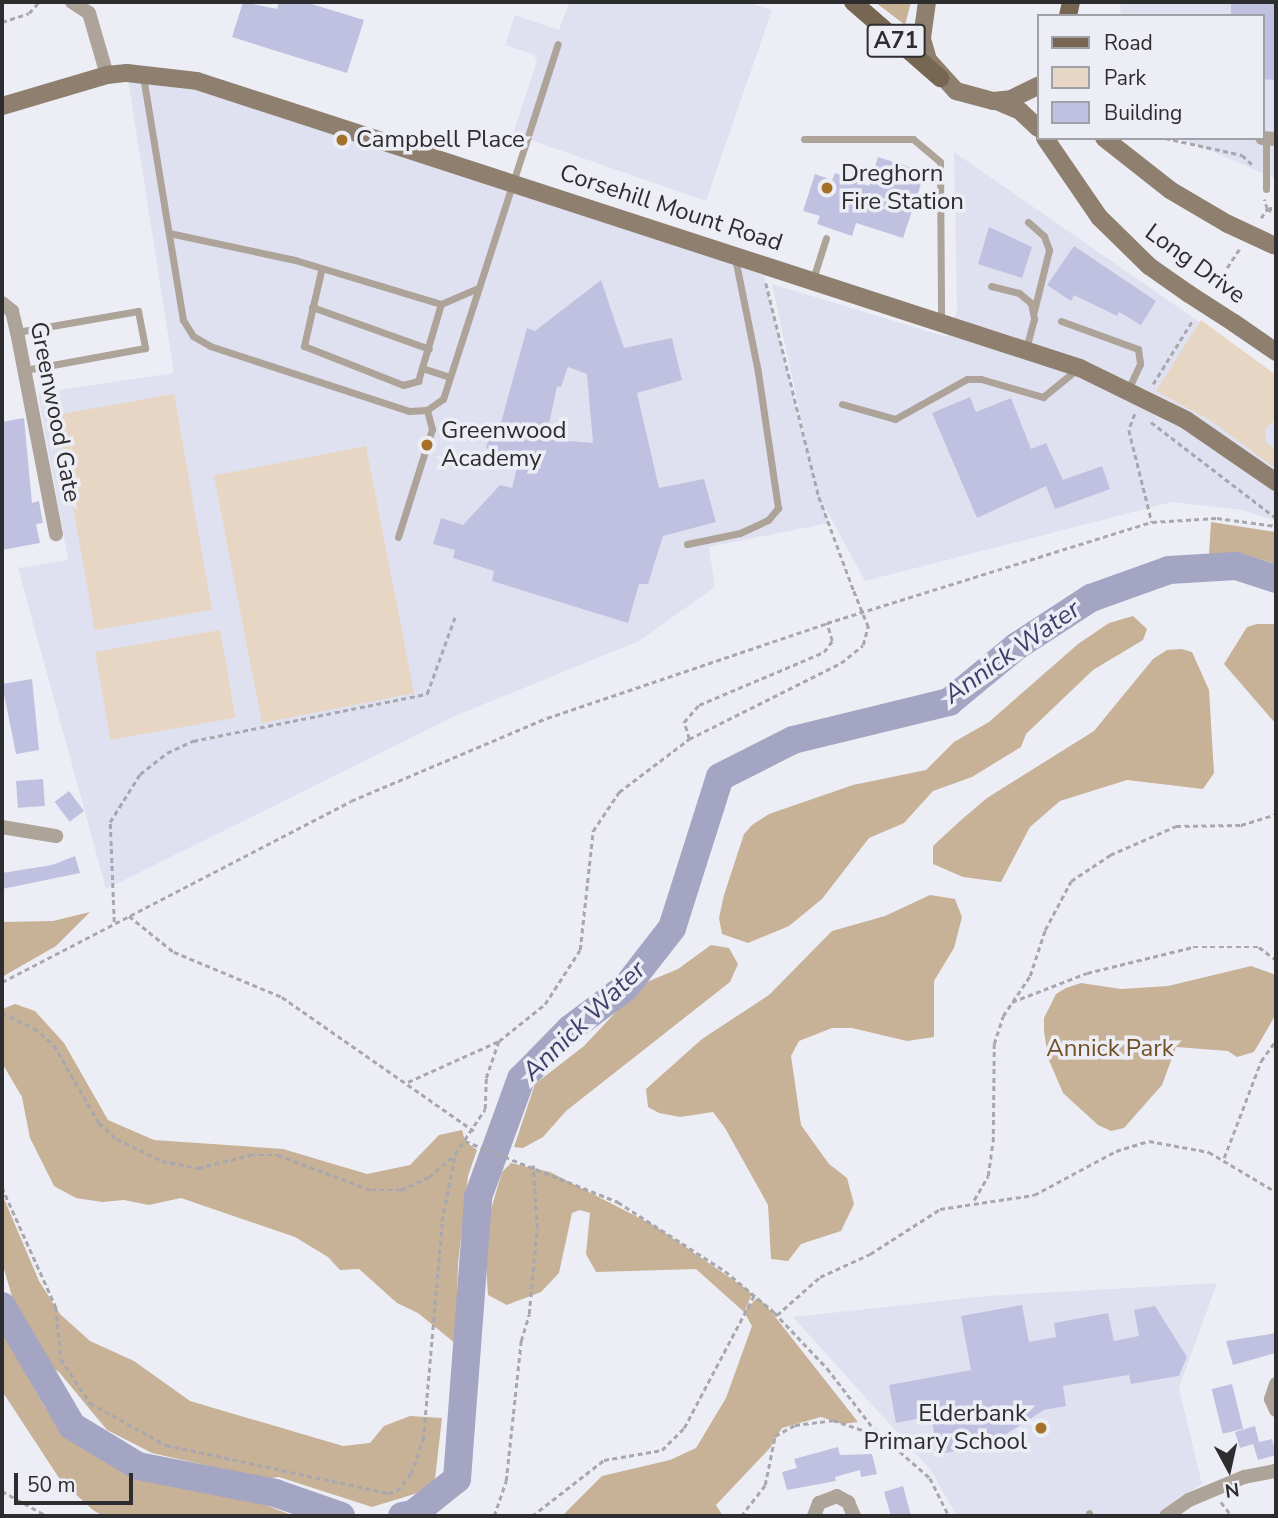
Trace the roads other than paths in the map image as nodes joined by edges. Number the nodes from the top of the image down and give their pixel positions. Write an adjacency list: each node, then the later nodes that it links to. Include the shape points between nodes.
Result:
1 (72, 2): 5 (street, via 89,13)
2 (853, 2): 7 (main road, A71)
3 (927, 2): 7 (main road, via 922,39)
4 (558, 44): 16 (lane)
5 (107, 75): 6 (main road, Corsehill Mount Road); 10 (main road)
6 (143, 75): 16 (main road, Corsehill Mount Road, via 197,81); 19 (lane)
7 (940, 78): 9 (main road, via 974,99)
8 (1036, 87): 9 (main road, via 1011,99)
9 (993, 101): 11 (main road, via 1020,111)
10 (2, 106)
11 (1036, 126)
12 (1268, 138): 17 (lane)
13 (804, 139): 32 (lane, via 914,139 940,162)
14 (1046, 140): 36 (main road, Long Drive, bridge, via 1099,217 1149,266)
15 (1107, 140): 21 (main road, Long Drive, bridge, via 1170,190)
16 (514, 183): 22 (main road, Corsehill Mount Road); 26 (lane)
17 (1264, 191)
18 (1028, 222): 30 (lane, via 1044,236 1049,250)
19 (169, 233): 23 (lane, via 295,260); 43 (lane, via 183,320 193,336 210,346 409,411)
20 (826, 238): 24 (lane)
21 (1274, 245)
22 (734, 254): 24 (main road, Corsehill Mount Road); 47 (lane, via 758,372 778,508 768,520 740,533)
23 (321, 271): 28 (lane); 29 (lane)
24 (813, 280): 32 (main road, Corsehill Mount Road)
25 (991, 286): 30 (lane, via 1026,298)
26 (478, 288): 28 (lane); 40 (lane)
27 (2, 303): 33 (street, Greenwood Gate, via 12,311)
28 (441, 303): 34 (lane)
29 (312, 307): 34 (lane); 37 (lane, via 303,340 309,351 403,385 414,384)
30 (1034, 311): 35 (lane)
31 (1061, 321): 41 (lane, via 1138,349 1140,364)
32 (941, 322): 35 (main road, Corsehill Mount Road)
33 (17, 332): 39 (street, Greenwood Gate); 39 (lane, via 138,311 145,348)
34 (429, 349): 37 (lane)
35 (1026, 350): 38 (main road, Corsehill Mount Road)
36 (1276, 352)
37 (422, 368): 40 (lane)
38 (1080, 368): 41 (main road, Corsehill Mount Road); 42 (lane, via 1043,397 967,379 895,419)
39 (25, 370): 45 (street, Greenwood Gate)
40 (449, 377): 43 (lane, via 443,399)
41 (1128, 391): 44 (main road, Corsehill Mount Road, via 1186,419)
42 (842, 404)
43 (427, 411): 46 (lane, via 432,429)
44 (1276, 482)
45 (56, 534)
46 (398, 537)
47 (687, 544)
48 (2, 827): 49 (street)
49 (56, 836)
50 (1276, 1384): 51 (street, via 1271,1399)
51 (1276, 1410)
52 (1276, 1471): 55 (street, via 1244,1476 1189,1500)
53 (814, 1516): 54 (street, via 819,1503 830,1496 848,1502)
54 (854, 1516)
55 (1166, 1516)

